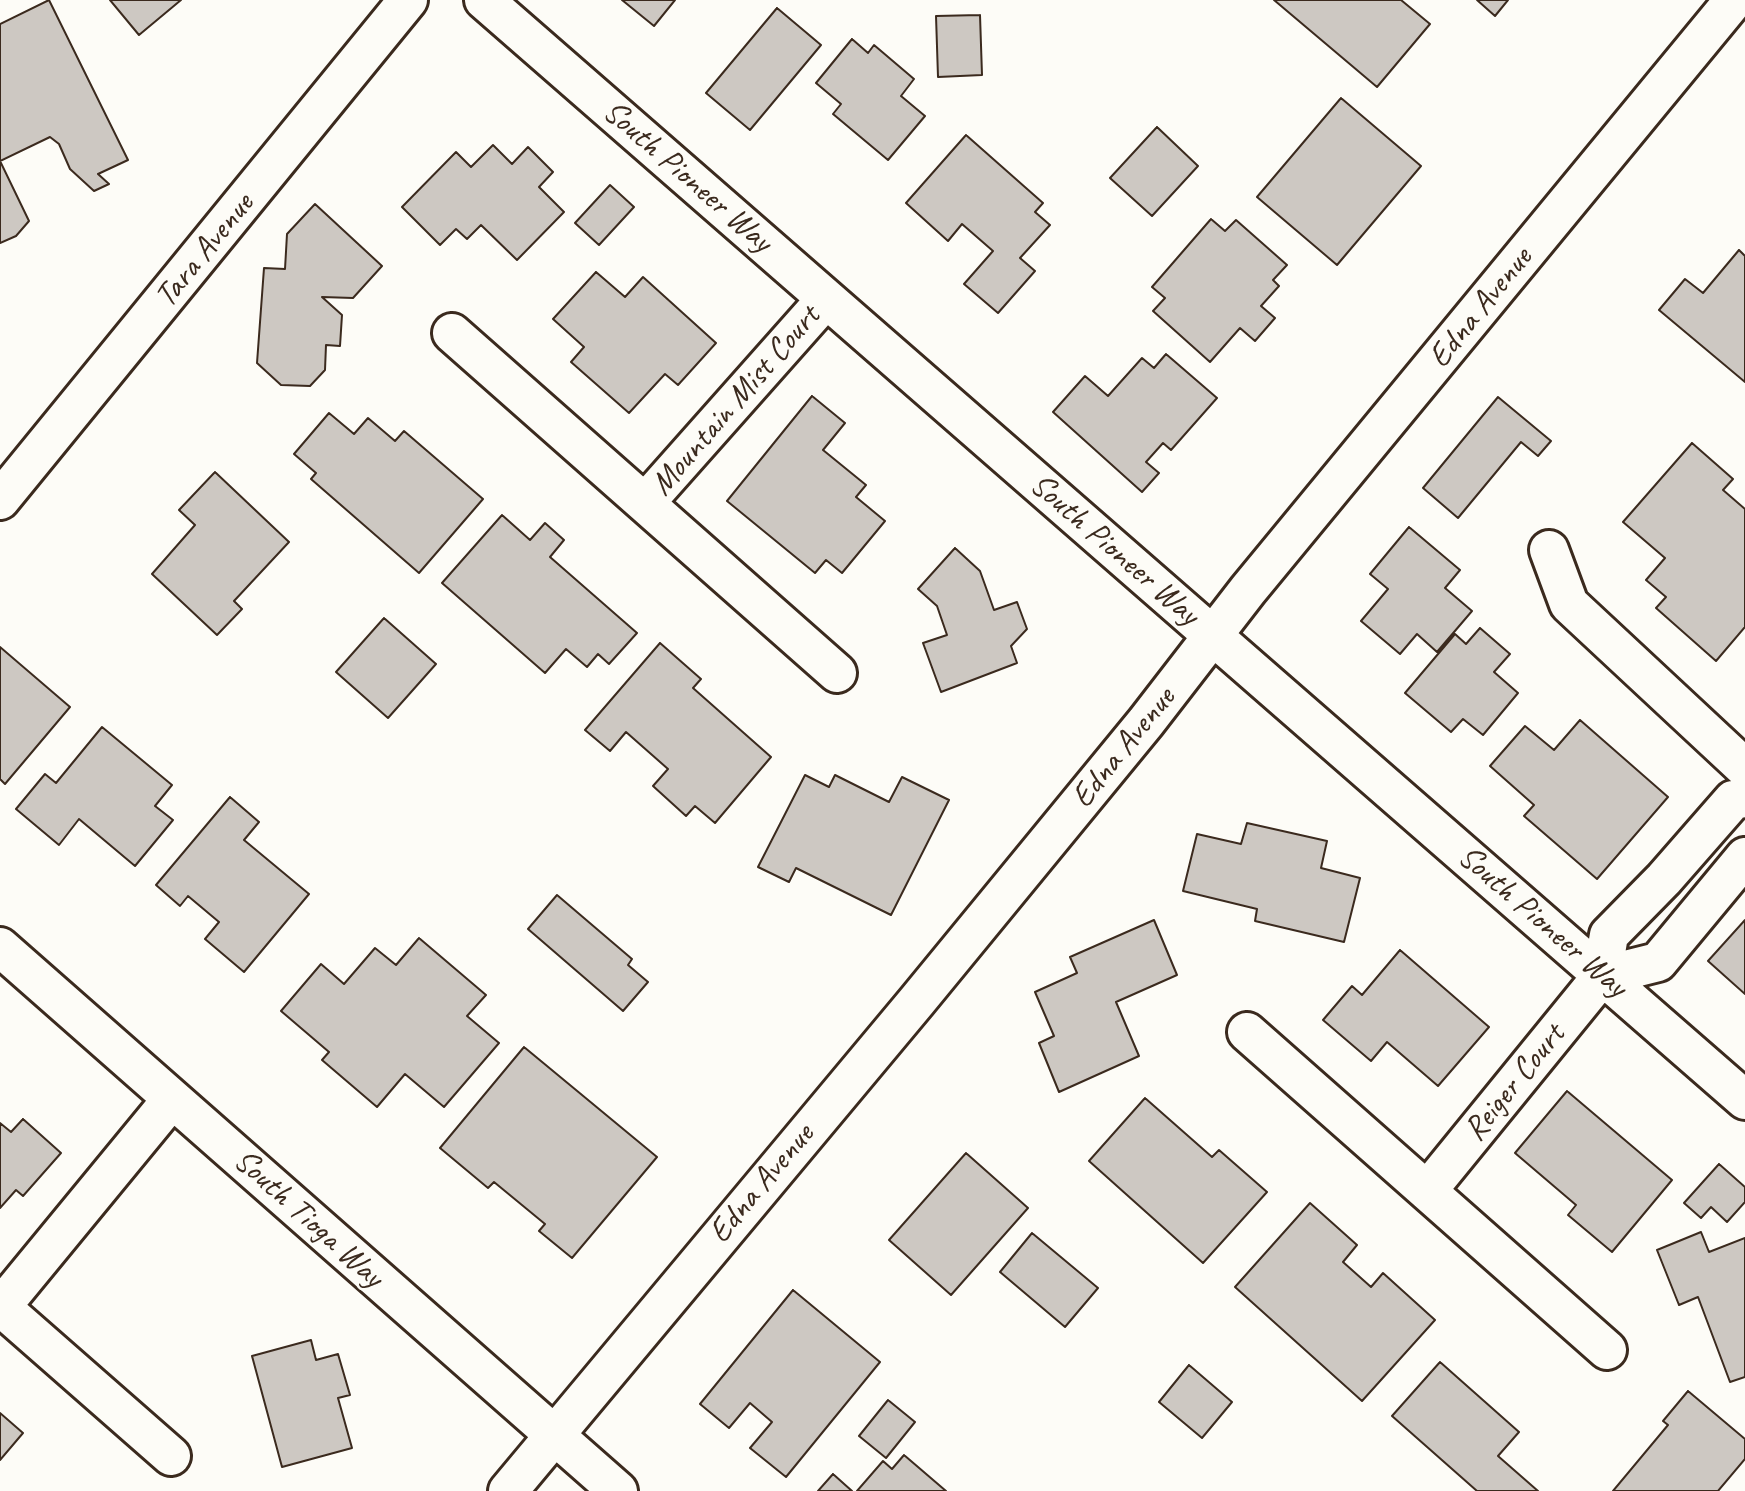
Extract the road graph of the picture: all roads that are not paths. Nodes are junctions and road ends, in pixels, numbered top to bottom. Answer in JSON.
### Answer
{"nodes":[{"id":1,"x":408,"y":0,"type":"edge"},
{"id":2,"x":484,"y":0,"type":"edge"},
{"id":3,"x":1734,"y":0,"type":"edge"},
{"id":4,"x":826,"y":299,"type":"junction"},
{"id":5,"x":452,"y":333,"type":"dead end"},
{"id":6,"x":0,"y":500,"type":"edge"},
{"id":7,"x":645,"y":503,"type":"junction"},
{"id":8,"x":1549,"y":550,"type":"dead end"},
{"id":9,"x":1213,"y":636,"type":"junction"},
{"id":10,"x":837,"y":673,"type":"dead end"},
{"id":11,"x":1745,"y":768,"type":"edge"},
{"id":12,"x":1745,"y":798,"type":"edge"},
{"id":13,"x":1745,"y":857,"type":"edge"},
{"id":14,"x":1664,"y":879,"type":"junction"},
{"id":15,"x":1703,"y":909,"type":"junction"},
{"id":16,"x":0,"y":947,"type":"edge"},
{"id":17,"x":1602,"y":976,"type":"junction"},
{"id":18,"x":1247,"y":1032,"type":"dead end"},
{"id":19,"x":172,"y":1099,"type":"junction"},
{"id":20,"x":1745,"y":1100,"type":"edge"},
{"id":21,"x":1427,"y":1191,"type":"junction"},
{"id":22,"x":0,"y":1306,"type":"edge"},
{"id":23,"x":1607,"y":1350,"type":"dead end"},
{"id":24,"x":553,"y":1436,"type":"junction"},
{"id":25,"x":171,"y":1457,"type":"dead end"},
{"id":26,"x":508,"y":1491,"type":"edge"},
{"id":27,"x":618,"y":1491,"type":"edge"}],
"edges":[{"from":1,"to":6,"type":"street","name":"Tara Avenue"},
{"from":2,"to":4,"type":"street","name":"South Pioneer Way"},
{"from":3,"to":9,"type":"street","name":"Edna Avenue"},
{"from":4,"to":7,"type":"street","name":"Mountain Mist Court"},
{"from":4,"to":9,"type":"street","name":"South Pioneer Way"},
{"from":5,"to":7,"type":"street","name":"Mountain Mist Court"},
{"from":7,"to":10,"type":"street","name":"Mountain Mist Court"},
{"from":8,"to":11,"type":"street"},
{"from":9,"to":17,"type":"street","name":"South Pioneer Way"},
{"from":9,"to":24,"type":"street","name":"Edna Avenue"},
{"from":12,"to":14,"type":"street"},
{"from":13,"to":15,"type":"street"},
{"from":14,"to":15,"type":"street"},
{"from":14,"to":17,"type":"street"},
{"from":15,"to":17,"type":"street"},
{"from":16,"to":19,"type":"street","name":"South Tioga Way"},
{"from":17,"to":20,"type":"street","name":"South Pioneer Way"},
{"from":17,"to":21,"type":"street","name":"Reiger Court"},
{"from":18,"to":21,"type":"street"},
{"from":19,"to":22,"type":"street"},
{"from":19,"to":24,"type":"street","name":"South Tioga Way"},
{"from":21,"to":23,"type":"street"},
{"from":22,"to":25,"type":"street"},
{"from":24,"to":26,"type":"street","name":"Edna Avenue"},
{"from":24,"to":27,"type":"street","name":"South Tioga Way"}]}
